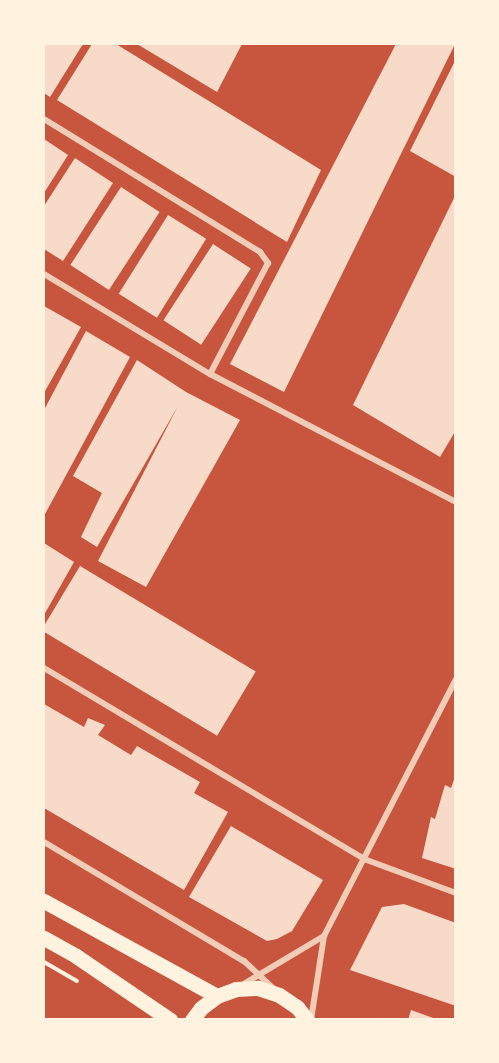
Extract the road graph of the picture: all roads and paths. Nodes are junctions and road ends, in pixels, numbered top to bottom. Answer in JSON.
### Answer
{"nodes":[{"id":1,"x":44,"y":119,"type":"edge"},
{"id":2,"x":44,"y":274,"type":"edge"},
{"id":3,"x":210,"y":374,"type":"junction"},
{"id":4,"x":456,"y":502,"type":"edge"},
{"id":5,"x":44,"y":668,"type":"edge"},
{"id":6,"x":456,"y":680,"type":"edge"},
{"id":7,"x":44,"y":842,"type":"edge"},
{"id":8,"x":364,"y":859,"type":"junction"},
{"id":9,"x":456,"y":893,"type":"edge"},
{"id":10,"x":44,"y":901,"type":"edge"},
{"id":11,"x":324,"y":936,"type":"junction"},
{"id":12,"x":44,"y":938,"type":"edge"},
{"id":13,"x":260,"y":973,"type":"junction"},
{"id":14,"x":236,"y":989,"type":"junction"},
{"id":15,"x":279,"y":994,"type":"junction"},
{"id":16,"x":217,"y":996,"type":"junction"},
{"id":17,"x":170,"y":1020,"type":"edge"},
{"id":18,"x":192,"y":1020,"type":"edge"},
{"id":19,"x":309,"y":1020,"type":"edge"}],
"edges":[{"from":1,"to":3,"type":"street"},
{"from":2,"to":3,"type":"street"},
{"from":3,"to":4,"type":"street"},
{"from":5,"to":8,"type":"street"},
{"from":6,"to":8,"type":"street"},
{"from":7,"to":13,"type":"street"},
{"from":8,"to":9,"type":"street"},
{"from":8,"to":11,"type":"street"},
{"from":10,"to":16,"type":"main road"},
{"from":11,"to":13,"type":"street"},
{"from":11,"to":19,"type":"street"},
{"from":12,"to":17,"type":"main road"},
{"from":13,"to":14,"type":"street"},
{"from":13,"to":15,"type":"street"},
{"from":14,"to":15,"type":"main road"},
{"from":14,"to":16,"type":"main road"},
{"from":15,"to":19,"type":"main road"},
{"from":16,"to":18,"type":"main road"}]}
